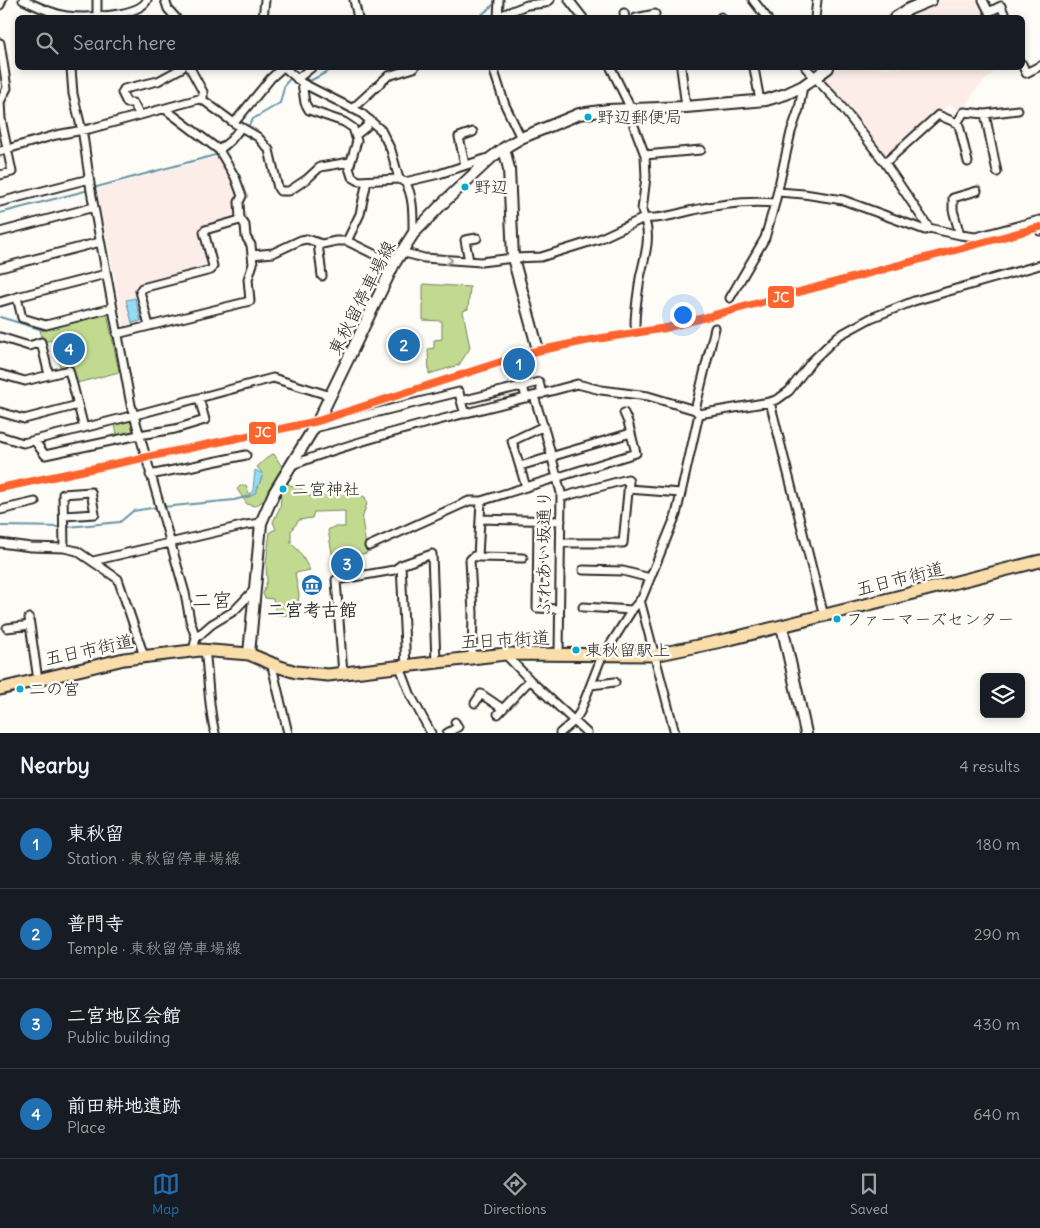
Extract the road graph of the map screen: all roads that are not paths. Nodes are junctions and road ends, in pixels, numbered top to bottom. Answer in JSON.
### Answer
{"nodes":[{"id":1,"x":2,"y":0,"type":"edge"},
{"id":2,"x":23,"y":0,"type":"edge"},
{"id":3,"x":97,"y":0,"type":"edge"},
{"id":4,"x":147,"y":0,"type":"edge"},
{"id":5,"x":165,"y":0,"type":"edge"},
{"id":6,"x":265,"y":0,"type":"edge"},
{"id":7,"x":354,"y":0,"type":"edge"},
{"id":8,"x":499,"y":0,"type":"edge"},
{"id":9,"x":550,"y":0,"type":"edge"},
{"id":10,"x":569,"y":0,"type":"edge"},
{"id":11,"x":753,"y":0,"type":"edge"},
{"id":12,"x":817,"y":0,"type":"edge"},
{"id":13,"x":931,"y":0,"type":"edge"},
{"id":14,"x":983,"y":0,"type":"edge"},
{"id":15,"x":0,"y":5,"type":"edge"},
{"id":16,"x":655,"y":14,"type":"dead end"},
{"id":17,"x":62,"y":15,"type":"edge"},
{"id":18,"x":97,"y":15,"type":"edge"},
{"id":19,"x":102,"y":15,"type":"edge"},
{"id":20,"x":173,"y":15,"type":"edge"},
{"id":21,"x":263,"y":15,"type":"edge"},
{"id":22,"x":357,"y":15,"type":"edge"},
{"id":23,"x":498,"y":15,"type":"edge"},
{"id":24,"x":503,"y":15,"type":"edge"},
{"id":25,"x":581,"y":15,"type":"edge"},
{"id":26,"x":650,"y":15,"type":"edge"},
{"id":27,"x":765,"y":15,"type":"edge"},
{"id":28,"x":814,"y":15,"type":"edge"},
{"id":29,"x":900,"y":15,"type":"edge"},
{"id":30,"x":1005,"y":15,"type":"edge"},
{"id":31,"x":0,"y":43,"type":"edge"},
{"id":32,"x":1040,"y":66,"type":"edge"},
{"id":33,"x":71,"y":70,"type":"edge"},
{"id":34,"x":178,"y":70,"type":"edge"},
{"id":35,"x":191,"y":70,"type":"edge"},
{"id":36,"x":282,"y":70,"type":"edge"},
{"id":37,"x":287,"y":70,"type":"edge"},
{"id":38,"x":309,"y":70,"type":"edge"},
{"id":39,"x":400,"y":70,"type":"edge"},
{"id":40,"x":494,"y":70,"type":"edge"},
{"id":41,"x":612,"y":70,"type":"edge"},
{"id":42,"x":681,"y":70,"type":"edge"},
{"id":43,"x":754,"y":70,"type":"edge"},
{"id":44,"x":808,"y":70,"type":"edge"},
{"id":45,"x":825,"y":70,"type":"edge"},
{"id":46,"x":1025,"y":70,"type":"edge"},
{"id":47,"x":816,"y":77,"type":"junction"},
{"id":48,"x":300,"y":78,"type":"junction"},
{"id":49,"x":803,"y":86,"type":"junction"},
{"id":50,"x":203,"y":100,"type":"junction"},
{"id":51,"x":760,"y":101,"type":"junction"},
{"id":52,"x":686,"y":107,"type":"junction"},
{"id":53,"x":164,"y":109,"type":"junction"},
{"id":54,"x":352,"y":109,"type":"junction"},
{"id":55,"x":631,"y":109,"type":"junction"},
{"id":56,"x":1018,"y":110,"type":"dead end"},
{"id":57,"x":985,"y":114,"type":"junction"},
{"id":58,"x":140,"y":115,"type":"junction"},
{"id":59,"x":370,"y":120,"type":"junction"},
{"id":60,"x":958,"y":121,"type":"junction"},
{"id":61,"x":234,"y":123,"type":"junction"},
{"id":62,"x":241,"y":127,"type":"junction"},
{"id":63,"x":82,"y":130,"type":"junction"},
{"id":64,"x":473,"y":132,"type":"dead end"},
{"id":65,"x":356,"y":136,"type":"junction"},
{"id":66,"x":521,"y":138,"type":"junction"},
{"id":67,"x":504,"y":148,"type":"junction"},
{"id":68,"x":219,"y":150,"type":"junction"},
{"id":69,"x":701,"y":150,"type":"dead end"},
{"id":70,"x":3,"y":151,"type":"edge"},
{"id":71,"x":645,"y":155,"type":"junction"},
{"id":72,"x":492,"y":157,"type":"junction"},
{"id":73,"x":350,"y":162,"type":"junction"},
{"id":74,"x":968,"y":162,"type":"dead end"},
{"id":75,"x":885,"y":163,"type":"junction"},
{"id":76,"x":464,"y":165,"type":"junction"},
{"id":77,"x":996,"y":172,"type":"dead end"},
{"id":78,"x":0,"y":175,"type":"edge"},
{"id":79,"x":402,"y":180,"type":"junction"},
{"id":80,"x":367,"y":181,"type":"junction"},
{"id":81,"x":90,"y":185,"type":"junction"},
{"id":82,"x":977,"y":191,"type":"dead end"},
{"id":83,"x":778,"y":192,"type":"junction"},
{"id":84,"x":0,"y":202,"type":"edge"},
{"id":85,"x":776,"y":203,"type":"junction"},
{"id":86,"x":94,"y":207,"type":"junction"},
{"id":87,"x":644,"y":218,"type":"junction"},
{"id":88,"x":240,"y":220,"type":"junction"},
{"id":89,"x":1037,"y":221,"type":"edge"},
{"id":90,"x":929,"y":228,"type":"junction"},
{"id":91,"x":1040,"y":231,"type":"edge"},
{"id":92,"x":0,"y":232,"type":"edge"},
{"id":93,"x":413,"y":234,"type":"junction"},
{"id":94,"x":960,"y":235,"type":"junction"},
{"id":95,"x":477,"y":238,"type":"dead end"},
{"id":96,"x":347,"y":241,"type":"junction"},
{"id":97,"x":100,"y":242,"type":"junction"},
{"id":98,"x":318,"y":243,"type":"junction"},
{"id":99,"x":401,"y":252,"type":"junction"},
{"id":100,"x":252,"y":255,"type":"junction"},
{"id":101,"x":513,"y":258,"type":"junction"},
{"id":102,"x":469,"y":262,"type":"junction"},
{"id":103,"x":394,"y":264,"type":"junction"},
{"id":104,"x":1040,"y":266,"type":"edge"},
{"id":105,"x":0,"y":268,"type":"edge"},
{"id":106,"x":106,"y":274,"type":"junction"},
{"id":107,"x":322,"y":276,"type":"dead end"},
{"id":108,"x":16,"y":297,"type":"junction"},
{"id":109,"x":730,"y":298,"type":"dead end"},
{"id":110,"x":0,"y":302,"type":"edge"},
{"id":111,"x":112,"y":308,"type":"junction"},
{"id":112,"x":635,"y":325,"type":"dead end"},
{"id":113,"x":149,"y":326,"type":"junction"},
{"id":114,"x":715,"y":328,"type":"dead end"},
{"id":115,"x":117,"y":334,"type":"junction"},
{"id":116,"x":0,"y":337,"type":"edge"},
{"id":117,"x":537,"y":346,"type":"dead end"},
{"id":118,"x":0,"y":374,"type":"edge"},
{"id":119,"x":49,"y":375,"type":"junction"},
{"id":120,"x":524,"y":388,"type":"junction"},
{"id":121,"x":542,"y":394,"type":"junction"},
{"id":122,"x":331,"y":396,"type":"junction"},
{"id":123,"x":530,"y":397,"type":"junction"},
{"id":124,"x":199,"y":398,"type":"junction"},
{"id":125,"x":461,"y":402,"type":"junction"},
{"id":126,"x":770,"y":402,"type":"junction"},
{"id":127,"x":78,"y":405,"type":"junction"},
{"id":128,"x":0,"y":412,"type":"edge"},
{"id":129,"x":697,"y":412,"type":"junction"},
{"id":130,"x":624,"y":413,"type":"dead end"},
{"id":131,"x":464,"y":414,"type":"junction"},
{"id":132,"x":133,"y":415,"type":"junction"},
{"id":133,"x":544,"y":426,"type":"junction"},
{"id":134,"x":84,"y":428,"type":"junction"},
{"id":135,"x":314,"y":428,"type":"junction"},
{"id":136,"x":631,"y":433,"type":"junction"},
{"id":137,"x":138,"y":435,"type":"junction"},
{"id":138,"x":0,"y":436,"type":"edge"},
{"id":139,"x":34,"y":440,"type":"junction"},
{"id":140,"x":246,"y":455,"type":"dead end"},
{"id":141,"x":552,"y":456,"type":"junction"},
{"id":142,"x":292,"y":465,"type":"junction"},
{"id":143,"x":520,"y":466,"type":"junction"},
{"id":144,"x":150,"y":475,"type":"junction"},
{"id":145,"x":558,"y":477,"type":"junction"},
{"id":146,"x":526,"y":487,"type":"junction"},
{"id":147,"x":628,"y":489,"type":"junction"},
{"id":148,"x":681,"y":493,"type":"junction"},
{"id":149,"x":562,"y":498,"type":"junction"},
{"id":150,"x":481,"y":501,"type":"junction"},
{"id":151,"x":34,"y":502,"type":"dead end"},
{"id":152,"x":0,"y":510,"type":"edge"},
{"id":153,"x":64,"y":516,"type":"junction"},
{"id":154,"x":480,"y":519,"type":"junction"},
{"id":155,"x":538,"y":520,"type":"junction"},
{"id":156,"x":561,"y":521,"type":"junction"},
{"id":157,"x":262,"y":524,"type":"junction"},
{"id":158,"x":0,"y":543,"type":"edge"},
{"id":159,"x":170,"y":543,"type":"junction"},
{"id":160,"x":561,"y":543,"type":"junction"},
{"id":161,"x":369,"y":546,"type":"dead end"},
{"id":162,"x":64,"y":548,"type":"junction"},
{"id":163,"x":478,"y":557,"type":"junction"},
{"id":164,"x":523,"y":558,"type":"dead end"},
{"id":165,"x":93,"y":561,"type":"junction"},
{"id":166,"x":1040,"y":561,"type":"edge"},
{"id":167,"x":401,"y":565,"type":"junction"},
{"id":168,"x":583,"y":570,"type":"dead end"},
{"id":169,"x":650,"y":578,"type":"junction"},
{"id":170,"x":256,"y":589,"type":"junction"},
{"id":171,"x":640,"y":600,"type":"junction"},
{"id":172,"x":583,"y":607,"type":"dead end"},
{"id":173,"x":559,"y":609,"type":"junction"},
{"id":174,"x":632,"y":610,"type":"junction"},
{"id":175,"x":824,"y":616,"type":"junction"},
{"id":176,"x":782,"y":626,"type":"junction"},
{"id":177,"x":7,"y":628,"type":"dead end"},
{"id":178,"x":196,"y":638,"type":"junction"},
{"id":179,"x":199,"y":650,"type":"junction"},
{"id":180,"x":249,"y":654,"type":"junction"},
{"id":181,"x":505,"y":654,"type":"junction"},
{"id":182,"x":559,"y":654,"type":"junction"},
{"id":183,"x":655,"y":655,"type":"junction"},
{"id":184,"x":144,"y":656,"type":"junction"},
{"id":185,"x":604,"y":656,"type":"junction"},
{"id":186,"x":472,"y":657,"type":"junction"},
{"id":187,"x":271,"y":662,"type":"junction"},
{"id":188,"x":436,"y":662,"type":"junction"},
{"id":189,"x":403,"y":667,"type":"junction"},
{"id":190,"x":343,"y":674,"type":"junction"},
{"id":191,"x":38,"y":680,"type":"junction"},
{"id":192,"x":530,"y":680,"type":"junction"},
{"id":193,"x":615,"y":682,"type":"dead end"},
{"id":194,"x":591,"y":685,"type":"junction"},
{"id":195,"x":0,"y":689,"type":"edge"},
{"id":196,"x":475,"y":703,"type":"dead end"},
{"id":197,"x":574,"y":721,"type":"junction"},
{"id":198,"x":455,"y":722,"type":"dead end"},
{"id":199,"x":215,"y":733,"type":"edge"},
{"id":200,"x":288,"y":733,"type":"edge"},
{"id":201,"x":431,"y":733,"type":"edge"},
{"id":202,"x":447,"y":733,"type":"edge"},
{"id":203,"x":560,"y":733,"type":"edge"},
{"id":204,"x":573,"y":733,"type":"edge"},
{"id":205,"x":587,"y":733,"type":"edge"},
{"id":206,"x":675,"y":733,"type":"edge"},
{"id":207,"x":806,"y":733,"type":"edge"}],
"edges":[{"from":1,"to":15,"type":"street"},
{"from":2,"to":17,"type":"street"},
{"from":3,"to":18,"type":"street"},
{"from":4,"to":19,"type":"street"},
{"from":5,"to":20,"type":"street"},
{"from":6,"to":21,"type":"street"},
{"from":7,"to":22,"type":"street"},
{"from":8,"to":23,"type":"street"},
{"from":9,"to":24,"type":"street"},
{"from":10,"to":25,"type":"street"},
{"from":11,"to":27,"type":"street"},
{"from":12,"to":28,"type":"street"},
{"from":13,"to":29,"type":"main road"},
{"from":14,"to":30,"type":"street"},
{"from":16,"to":26,"type":"street"},
{"from":31,"to":70,"type":"street"},
{"from":32,"to":46,"type":"street"},
{"from":33,"to":63,"type":"street"},
{"from":34,"to":58,"type":"street"},
{"from":35,"to":50,"type":"street"},
{"from":36,"to":61,"type":"street"},
{"from":37,"to":48,"type":"street"},
{"from":38,"to":48,"type":"street"},
{"from":39,"to":54,"type":"street"},
{"from":40,"to":66,"type":"street"},
{"from":41,"to":55,"type":"street"},
{"from":42,"to":52,"type":"street"},
{"from":43,"to":51,"type":"street"},
{"from":44,"to":47,"type":"street"},
{"from":45,"to":47,"type":"main road","name":"東秋留停車場線"},
{"from":47,"to":49,"type":"main road","name":"東秋留停車場線"},
{"from":47,"to":75,"type":"street"},
{"from":48,"to":54,"type":"street"},
{"from":48,"to":65,"type":"street"},
{"from":49,"to":51,"type":"main road","name":"東秋留停車場線"},
{"from":49,"to":83,"type":"street"},
{"from":50,"to":53,"type":"street"},
{"from":50,"to":61,"type":"street"},
{"from":51,"to":52,"type":"main road","name":"東秋留停車場線"},
{"from":52,"to":55,"type":"main road","name":"東秋留停車場線"},
{"from":53,"to":58,"type":"street"},
{"from":53,"to":68,"type":"street"},
{"from":54,"to":59,"type":"street"},
{"from":55,"to":66,"type":"main road","name":"東秋留停車場線"},
{"from":55,"to":71,"type":"street"},
{"from":56,"to":57,"type":"street"},
{"from":57,"to":60,"type":"street"},
{"from":57,"to":77,"type":"street"},
{"from":58,"to":63,"type":"street"},
{"from":59,"to":65,"type":"street"},
{"from":59,"to":79,"type":"street"},
{"from":60,"to":74,"type":"street"},
{"from":60,"to":75,"type":"street"},
{"from":61,"to":62,"type":"street"},
{"from":62,"to":68,"type":"street"},
{"from":62,"to":73,"type":"street"},
{"from":63,"to":70,"type":"street"},
{"from":63,"to":81,"type":"street"},
{"from":64,"to":76,"type":"street"},
{"from":65,"to":73,"type":"street"},
{"from":66,"to":67,"type":"main road","name":"東秋留停車場線"},
{"from":67,"to":72,"type":"main road","name":"東秋留停車場線"},
{"from":67,"to":101,"type":"main road"},
{"from":68,"to":88,"type":"street"},
{"from":69,"to":71,"type":"street"},
{"from":70,"to":78,"type":"street"},
{"from":71,"to":87,"type":"street"},
{"from":72,"to":76,"type":"street"},
{"from":72,"to":93,"type":"main road","name":"東秋留停車場線"},
{"from":73,"to":80,"type":"street"},
{"from":75,"to":90,"type":"street"},
{"from":76,"to":79,"type":"street"},
{"from":79,"to":80,"type":"street"},
{"from":79,"to":93,"type":"street"},
{"from":80,"to":96,"type":"street"},
{"from":81,"to":84,"type":"street"},
{"from":81,"to":86,"type":"street"},
{"from":82,"to":94,"type":"street"},
{"from":83,"to":85,"type":"street"},
{"from":83,"to":90,"type":"street"},
{"from":85,"to":87,"type":"street"},
{"from":85,"to":109,"type":"street"},
{"from":86,"to":92,"type":"street"},
{"from":86,"to":97,"type":"street"},
{"from":87,"to":101,"type":"street"},
{"from":87,"to":112,"type":"street"},
{"from":88,"to":100,"type":"street"},
{"from":88,"to":113,"type":"street"},
{"from":89,"to":91,"type":"street"},
{"from":89,"to":94,"type":"street"},
{"from":90,"to":94,"type":"street"},
{"from":93,"to":99,"type":"main road","name":"東秋留停車場線"},
{"from":95,"to":102,"type":"street"},
{"from":96,"to":98,"type":"street"},
{"from":96,"to":103,"type":"street"},
{"from":97,"to":105,"type":"street"},
{"from":97,"to":106,"type":"street"},
{"from":98,"to":100,"type":"street"},
{"from":98,"to":107,"type":"street"},
{"from":99,"to":102,"type":"street","one_way":true},
{"from":99,"to":103,"type":"main road","name":"東秋留停車場線"},
{"from":100,"to":113,"type":"street"},
{"from":101,"to":102,"type":"street"},
{"from":101,"to":117,"type":"main road"},
{"from":103,"to":122,"type":"main road","name":"東秋留停車場線"},
{"from":104,"to":126,"type":"street"},
{"from":106,"to":108,"type":"street"},
{"from":106,"to":111,"type":"street"},
{"from":108,"to":110,"type":"street"},
{"from":108,"to":111,"type":"street"},
{"from":111,"to":115,"type":"street"},
{"from":113,"to":115,"type":"street"},
{"from":114,"to":129,"type":"street"},
{"from":115,"to":132,"type":"street"},
{"from":116,"to":119,"type":"street"},
{"from":118,"to":119,"type":"street"},
{"from":119,"to":127,"type":"street"},
{"from":120,"to":121,"type":"street"},
{"from":120,"to":123,"type":"street","name":"ふれあい坂通り"},
{"from":120,"to":125,"type":"street"},
{"from":121,"to":123,"type":"street"},
{"from":121,"to":129,"type":"street"},
{"from":122,"to":124,"type":"street"},
{"from":122,"to":135,"type":"main road","name":"東秋留停車場線"},
{"from":123,"to":131,"type":"street"},
{"from":123,"to":133,"type":"street","name":"ふれあい坂通り"},
{"from":124,"to":132,"type":"street"},
{"from":124,"to":137,"type":"street"},
{"from":125,"to":131,"type":"street"},
{"from":125,"to":135,"type":"street"},
{"from":126,"to":129,"type":"street"},
{"from":126,"to":175,"type":"street"},
{"from":127,"to":128,"type":"street"},
{"from":127,"to":134,"type":"street"},
{"from":129,"to":148,"type":"street"},
{"from":130,"to":136,"type":"street"},
{"from":131,"to":142,"type":"street"},
{"from":132,"to":134,"type":"street"},
{"from":132,"to":137,"type":"street"},
{"from":133,"to":141,"type":"street","name":"ふれあい坂通り"},
{"from":133,"to":143,"type":"street"},
{"from":134,"to":139,"type":"street"},
{"from":135,"to":142,"type":"main road","name":"東秋留停車場線"},
{"from":136,"to":141,"type":"street"},
{"from":136,"to":145,"type":"street"},
{"from":137,"to":139,"type":"street"},
{"from":137,"to":144,"type":"street"},
{"from":138,"to":139,"type":"street"},
{"from":140,"to":144,"type":"street"},
{"from":141,"to":143,"type":"street"},
{"from":141,"to":145,"type":"street","name":"ふれあい坂通り"},
{"from":142,"to":157,"type":"main road","name":"東秋留停車場線"},
{"from":143,"to":146,"type":"street"},
{"from":144,"to":159,"type":"street"},
{"from":145,"to":146,"type":"street"},
{"from":145,"to":149,"type":"street","name":"ふれあい坂通り"},
{"from":146,"to":150,"type":"street"},
{"from":147,"to":148,"type":"street"},
{"from":147,"to":149,"type":"street"},
{"from":147,"to":160,"type":"street"},
{"from":148,"to":169,"type":"street"},
{"from":149,"to":156,"type":"street","name":"ふれあい坂通り"},
{"from":150,"to":154,"type":"street"},
{"from":150,"to":161,"type":"street"},
{"from":151,"to":152,"type":"street"},
{"from":153,"to":153,"type":"street"},
{"from":153,"to":162,"type":"street"},
{"from":154,"to":155,"type":"street"},
{"from":154,"to":163,"type":"street"},
{"from":155,"to":156,"type":"street"},
{"from":155,"to":173,"type":"street"},
{"from":156,"to":160,"type":"street","name":"ふれあい坂通り"},
{"from":157,"to":159,"type":"street"},
{"from":157,"to":170,"type":"main road","name":"東秋留停車場線"},
{"from":158,"to":162,"type":"street"},
{"from":159,"to":165,"type":"street"},
{"from":159,"to":178,"type":"street"},
{"from":160,"to":173,"type":"street","name":"ふれあい坂通り"},
{"from":162,"to":165,"type":"street"},
{"from":163,"to":164,"type":"street"},
{"from":163,"to":186,"type":"street"},
{"from":165,"to":184,"type":"street"},
{"from":166,"to":175,"type":"main road","name":"五日市街道"},
{"from":167,"to":188,"type":"street"},
{"from":167,"to":189,"type":"street"},
{"from":167,"to":190,"type":"street"},
{"from":168,"to":169,"type":"street"},
{"from":169,"to":171,"type":"street"},
{"from":170,"to":178,"type":"street"},
{"from":170,"to":180,"type":"main road","name":"東秋留停車場線"},
{"from":171,"to":174,"type":"street"},
{"from":171,"to":183,"type":"street"},
{"from":172,"to":174,"type":"street"},
{"from":173,"to":182,"type":"street","name":"ふれあい坂通り"},
{"from":174,"to":185,"type":"street"},
{"from":175,"to":176,"type":"main road","name":"五日市街道"},
{"from":176,"to":183,"type":"main road","name":"五日市街道"},
{"from":176,"to":207,"type":"main road"},
{"from":177,"to":191,"type":"street"},
{"from":178,"to":179,"type":"street"},
{"from":179,"to":180,"type":"main road","name":"五日市街道"},
{"from":179,"to":184,"type":"main road","name":"五日市街道"},
{"from":179,"to":199,"type":"street"},
{"from":180,"to":187,"type":"main road","name":"五日市街道"},
{"from":181,"to":182,"type":"main road","name":"五日市街道"},
{"from":181,"to":186,"type":"main road","name":"五日市街道"},
{"from":181,"to":192,"type":"street"},
{"from":182,"to":185,"type":"main road","name":"五日市街道"},
{"from":183,"to":185,"type":"main road","name":"五日市街道"},
{"from":183,"to":206,"type":"street"},
{"from":184,"to":191,"type":"main road","name":"五日市街道"},
{"from":185,"to":194,"type":"street"},
{"from":186,"to":188,"type":"main road","name":"五日市街道"},
{"from":187,"to":190,"type":"main road","name":"五日市街道"},
{"from":187,"to":200,"type":"street"},
{"from":188,"to":189,"type":"main road","name":"五日市街道"},
{"from":189,"to":190,"type":"main road","name":"五日市街道"},
{"from":189,"to":201,"type":"street"},
{"from":191,"to":195,"type":"main road","name":"五日市街道"},
{"from":192,"to":196,"type":"street"},
{"from":192,"to":197,"type":"street"},
{"from":193,"to":194,"type":"street"},
{"from":194,"to":197,"type":"street"},
{"from":197,"to":203,"type":"street"},
{"from":197,"to":204,"type":"street"},
{"from":197,"to":205,"type":"street"},
{"from":198,"to":202,"type":"street"}]}
